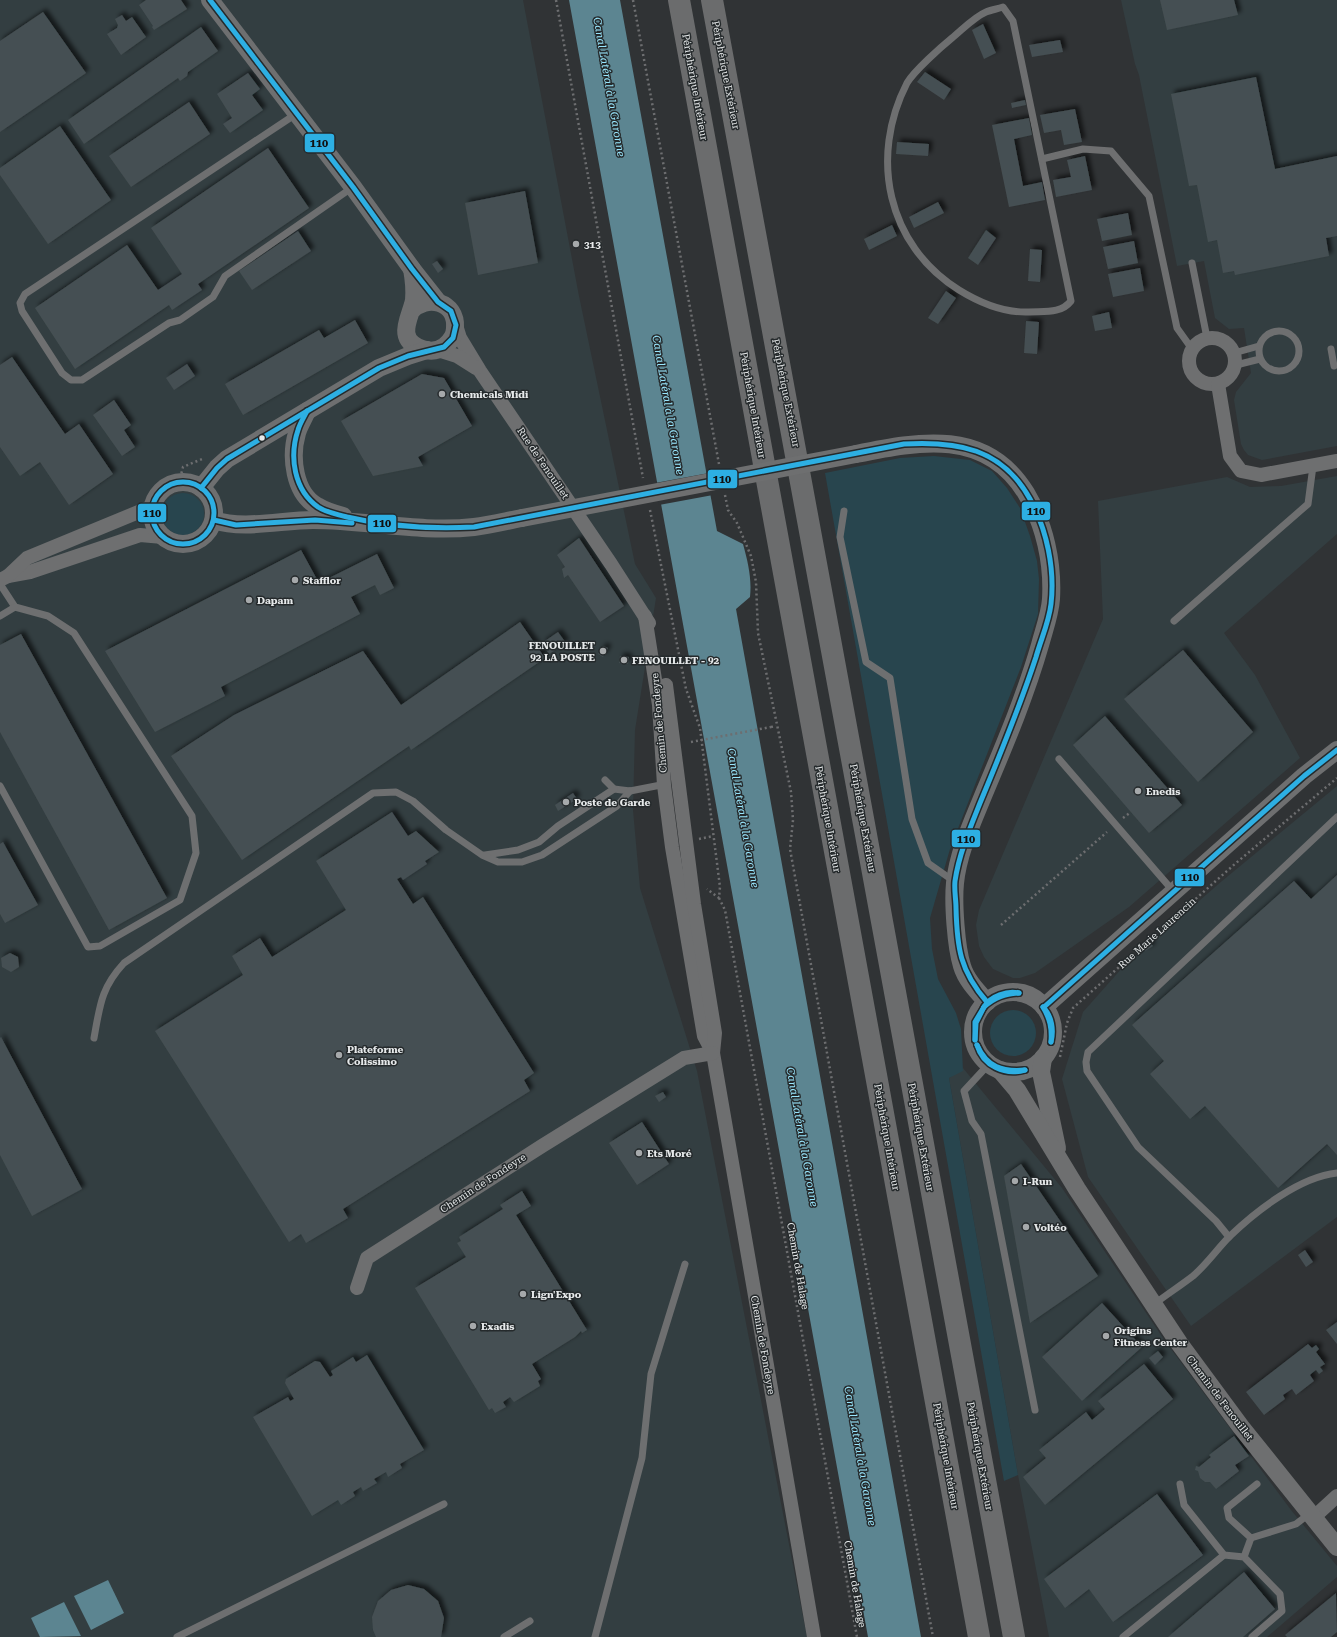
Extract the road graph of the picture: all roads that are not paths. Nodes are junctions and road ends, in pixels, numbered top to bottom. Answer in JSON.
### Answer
{"nodes":[{"id":1,"x":210,"y":0,"type":"edge"},
{"id":2,"x":679,"y":0,"type":"edge"},
{"id":3,"x":712,"y":0,"type":"edge"},
{"id":4,"x":296,"y":114,"type":"junction"},
{"id":5,"x":1042,"y":159,"type":"junction"},
{"id":6,"x":353,"y":187,"type":"junction"},
{"id":7,"x":1192,"y":263,"type":"dead end"},
{"id":8,"x":412,"y":270,"type":"junction"},
{"id":9,"x":438,"y":302,"type":"junction"},
{"id":10,"x":410,"y":311,"type":"junction"},
{"id":11,"x":456,"y":325,"type":"junction"},
{"id":12,"x":406,"y":332,"type":"junction"},
{"id":13,"x":1207,"y":338,"type":"junction"},
{"id":14,"x":1259,"y":346,"type":"junction"},
{"id":15,"x":1192,"y":349,"type":"junction"},
{"id":16,"x":1331,"y":349,"type":"dead end"},
{"id":17,"x":432,"y":350,"type":"junction"},
{"id":18,"x":1235,"y":359,"type":"junction"},
{"id":19,"x":1260,"y":360,"type":"junction"},
{"id":20,"x":1334,"y":366,"type":"dead end"},
{"id":21,"x":379,"y":368,"type":"junction"},
{"id":22,"x":480,"y":371,"type":"junction"},
{"id":23,"x":1218,"y":384,"type":"junction"},
{"id":24,"x":307,"y":411,"type":"junction"},
{"id":25,"x":1337,"y":461,"type":"edge"},
{"id":26,"x":1313,"y":466,"type":"junction"},
{"id":27,"x":201,"y":488,"type":"junction"},
{"id":28,"x":153,"y":506,"type":"junction"},
{"id":29,"x":844,"y":511,"type":"dead end"},
{"id":30,"x":214,"y":520,"type":"junction"},
{"id":31,"x":371,"y":524,"type":"junction"},
{"id":32,"x":163,"y":537,"type":"junction"},
{"id":33,"x":2,"y":578,"type":"edge"},
{"id":34,"x":15,"y":607,"type":"junction"},
{"id":35,"x":0,"y":616,"type":"edge"},
{"id":36,"x":645,"y":616,"type":"joint"},
{"id":37,"x":1174,"y":621,"type":"dead end"},
{"id":38,"x":1337,"y":750,"type":"edge"},
{"id":39,"x":1059,"y":758,"type":"dead end"},
{"id":40,"x":605,"y":780,"type":"dead end"},
{"id":41,"x":671,"y":783,"type":"junction"},
{"id":42,"x":0,"y":786,"type":"edge"},
{"id":43,"x":614,"y":789,"type":"junction"},
{"id":44,"x":630,"y":791,"type":"junction"},
{"id":45,"x":1337,"y":817,"type":"edge"},
{"id":46,"x":482,"y":856,"type":"junction"},
{"id":47,"x":955,"y":882,"type":"junction"},
{"id":48,"x":1174,"y":892,"type":"junction"},
{"id":49,"x":987,"y":1002,"type":"junction"},
{"id":50,"x":1044,"y":1007,"type":"junction"},
{"id":51,"x":94,"y":1038,"type":"dead end"},
{"id":52,"x":713,"y":1053,"type":"junction"},
{"id":53,"x":1051,"y":1059,"type":"junction"},
{"id":54,"x":995,"y":1067,"type":"junction"},
{"id":55,"x":1060,"y":1160,"type":"junction"},
{"id":56,"x":1337,"y":1173,"type":"edge"},
{"id":57,"x":1229,"y":1237,"type":"junction"},
{"id":58,"x":685,"y":1264,"type":"dead end"},
{"id":59,"x":357,"y":1288,"type":"dead end"},
{"id":60,"x":1153,"y":1305,"type":"junction"},
{"id":61,"x":1035,"y":1410,"type":"dead end"},
{"id":62,"x":1180,"y":1484,"type":"dead end"},
{"id":63,"x":1257,"y":1484,"type":"dead end"},
{"id":64,"x":1337,"y":1496,"type":"edge"},
{"id":65,"x":444,"y":1504,"type":"dead end"},
{"id":66,"x":1311,"y":1516,"type":"junction"},
{"id":67,"x":1251,"y":1538,"type":"junction"},
{"id":68,"x":1337,"y":1547,"type":"edge"},
{"id":69,"x":1224,"y":1555,"type":"junction"},
{"id":70,"x":1244,"y":1557,"type":"junction"},
{"id":71,"x":530,"y":1621,"type":"dead end"},
{"id":72,"x":178,"y":1637,"type":"edge"},
{"id":73,"x":504,"y":1637,"type":"edge"},
{"id":74,"x":595,"y":1637,"type":"edge"},
{"id":75,"x":814,"y":1637,"type":"edge"},
{"id":76,"x":979,"y":1637,"type":"edge"},
{"id":77,"x":1014,"y":1637,"type":"edge"},
{"id":78,"x":1123,"y":1637,"type":"edge"},
{"id":79,"x":1252,"y":1637,"type":"edge"}],
"edges":[{"from":1,"to":4,"type":"street","name":"Rue de Fenouillet"},
{"from":2,"to":76,"type":"highway","name":"Périphérique Intérieur"},
{"from":3,"to":77,"type":"highway","name":"Périphérique Extérieur"},
{"from":4,"to":6,"type":"street","name":"Rue de Fenouillet"},
{"from":4,"to":6,"type":"lane"},
{"from":5,"to":5,"type":"lane"},
{"from":5,"to":15,"type":"lane"},
{"from":6,"to":8,"type":"street","name":"Rue de Fenouillet"},
{"from":7,"to":13,"type":"lane"},
{"from":8,"to":9,"type":"street","name":"Rue de Fenouillet"},
{"from":8,"to":10,"type":"street"},
{"from":9,"to":10,"type":"street"},
{"from":9,"to":11,"type":"street","name":"Rue de Fenouillet"},
{"from":10,"to":12,"type":"street"},
{"from":11,"to":17,"type":"street"},
{"from":11,"to":22,"type":"street","name":"Rue de Fenouillet"},
{"from":12,"to":17,"type":"street","name":"Rue de Fenouillet"},
{"from":12,"to":21,"type":"street"},
{"from":13,"to":15,"type":"street"},
{"from":13,"to":18,"type":"street"},
{"from":14,"to":18,"type":"lane"},
{"from":14,"to":19,"type":"lane"},
{"from":14,"to":19,"type":"lane"},
{"from":15,"to":23,"type":"street"},
{"from":16,"to":20,"type":"lane"},
{"from":17,"to":21,"type":"street"},
{"from":17,"to":22,"type":"street","name":"Rue de Fenouillet"},
{"from":18,"to":19,"type":"lane"},
{"from":18,"to":23,"type":"street"},
{"from":21,"to":24,"type":"street"},
{"from":22,"to":36,"type":"street","name":"Rue de Fenouillet"},
{"from":23,"to":26,"type":"street"},
{"from":24,"to":27,"type":"street"},
{"from":24,"to":31,"type":"street"},
{"from":25,"to":26,"type":"street"},
{"from":26,"to":37,"type":"lane"},
{"from":27,"to":28,"type":"street"},
{"from":27,"to":30,"type":"street"},
{"from":28,"to":32,"type":"street"},
{"from":28,"to":33,"type":"street"},
{"from":29,"to":47,"type":"lane"},
{"from":30,"to":31,"type":"street"},
{"from":30,"to":32,"type":"street"},
{"from":31,"to":47,"type":"street","bridge":true},
{"from":32,"to":33,"type":"street"},
{"from":33,"to":34,"type":"lane"},
{"from":34,"to":35,"type":"lane"},
{"from":34,"to":42,"type":"lane"},
{"from":36,"to":41,"type":"street","name":"Chemin de Fondeyre"},
{"from":38,"to":48,"type":"street","name":"Rue Marie Laurencin"},
{"from":39,"to":48,"type":"lane"},
{"from":40,"to":43,"type":"lane"},
{"from":41,"to":44,"type":"lane"},
{"from":41,"to":52,"type":"street","name":"Chemin de Fondeyre"},
{"from":43,"to":44,"type":"lane"},
{"from":43,"to":46,"type":"lane"},
{"from":44,"to":46,"type":"lane"},
{"from":45,"to":57,"type":"lane"},
{"from":46,"to":51,"type":"lane"},
{"from":47,"to":49,"type":"street"},
{"from":48,"to":50,"type":"street","name":"Rue Marie Laurencin"},
{"from":49,"to":50,"type":"street"},
{"from":49,"to":54,"type":"street"},
{"from":50,"to":53,"type":"street"},
{"from":52,"to":59,"type":"street","name":"Chemin de Fondeyre"},
{"from":52,"to":75,"type":"street","name":"Chemin de Fondeyre"},
{"from":53,"to":54,"type":"street"},
{"from":53,"to":55,"type":"street","name":"Chemin de Fenouillet"},
{"from":54,"to":55,"type":"street","name":"Chemin de Fenouillet"},
{"from":54,"to":61,"type":"lane"},
{"from":55,"to":60,"type":"street","name":"Chemin de Fenouillet"},
{"from":56,"to":57,"type":"lane"},
{"from":57,"to":60,"type":"lane"},
{"from":58,"to":74,"type":"lane"},
{"from":60,"to":66,"type":"street","name":"Chemin de Fenouillet"},
{"from":62,"to":69,"type":"lane"},
{"from":63,"to":67,"type":"lane"},
{"from":64,"to":66,"type":"street"},
{"from":65,"to":72,"type":"lane"},
{"from":66,"to":67,"type":"lane"},
{"from":66,"to":68,"type":"street","name":"Chemin de Fenouillet"},
{"from":67,"to":70,"type":"lane"},
{"from":69,"to":70,"type":"lane"},
{"from":69,"to":78,"type":"lane"},
{"from":70,"to":79,"type":"lane"},
{"from":71,"to":73,"type":"lane"}]}
